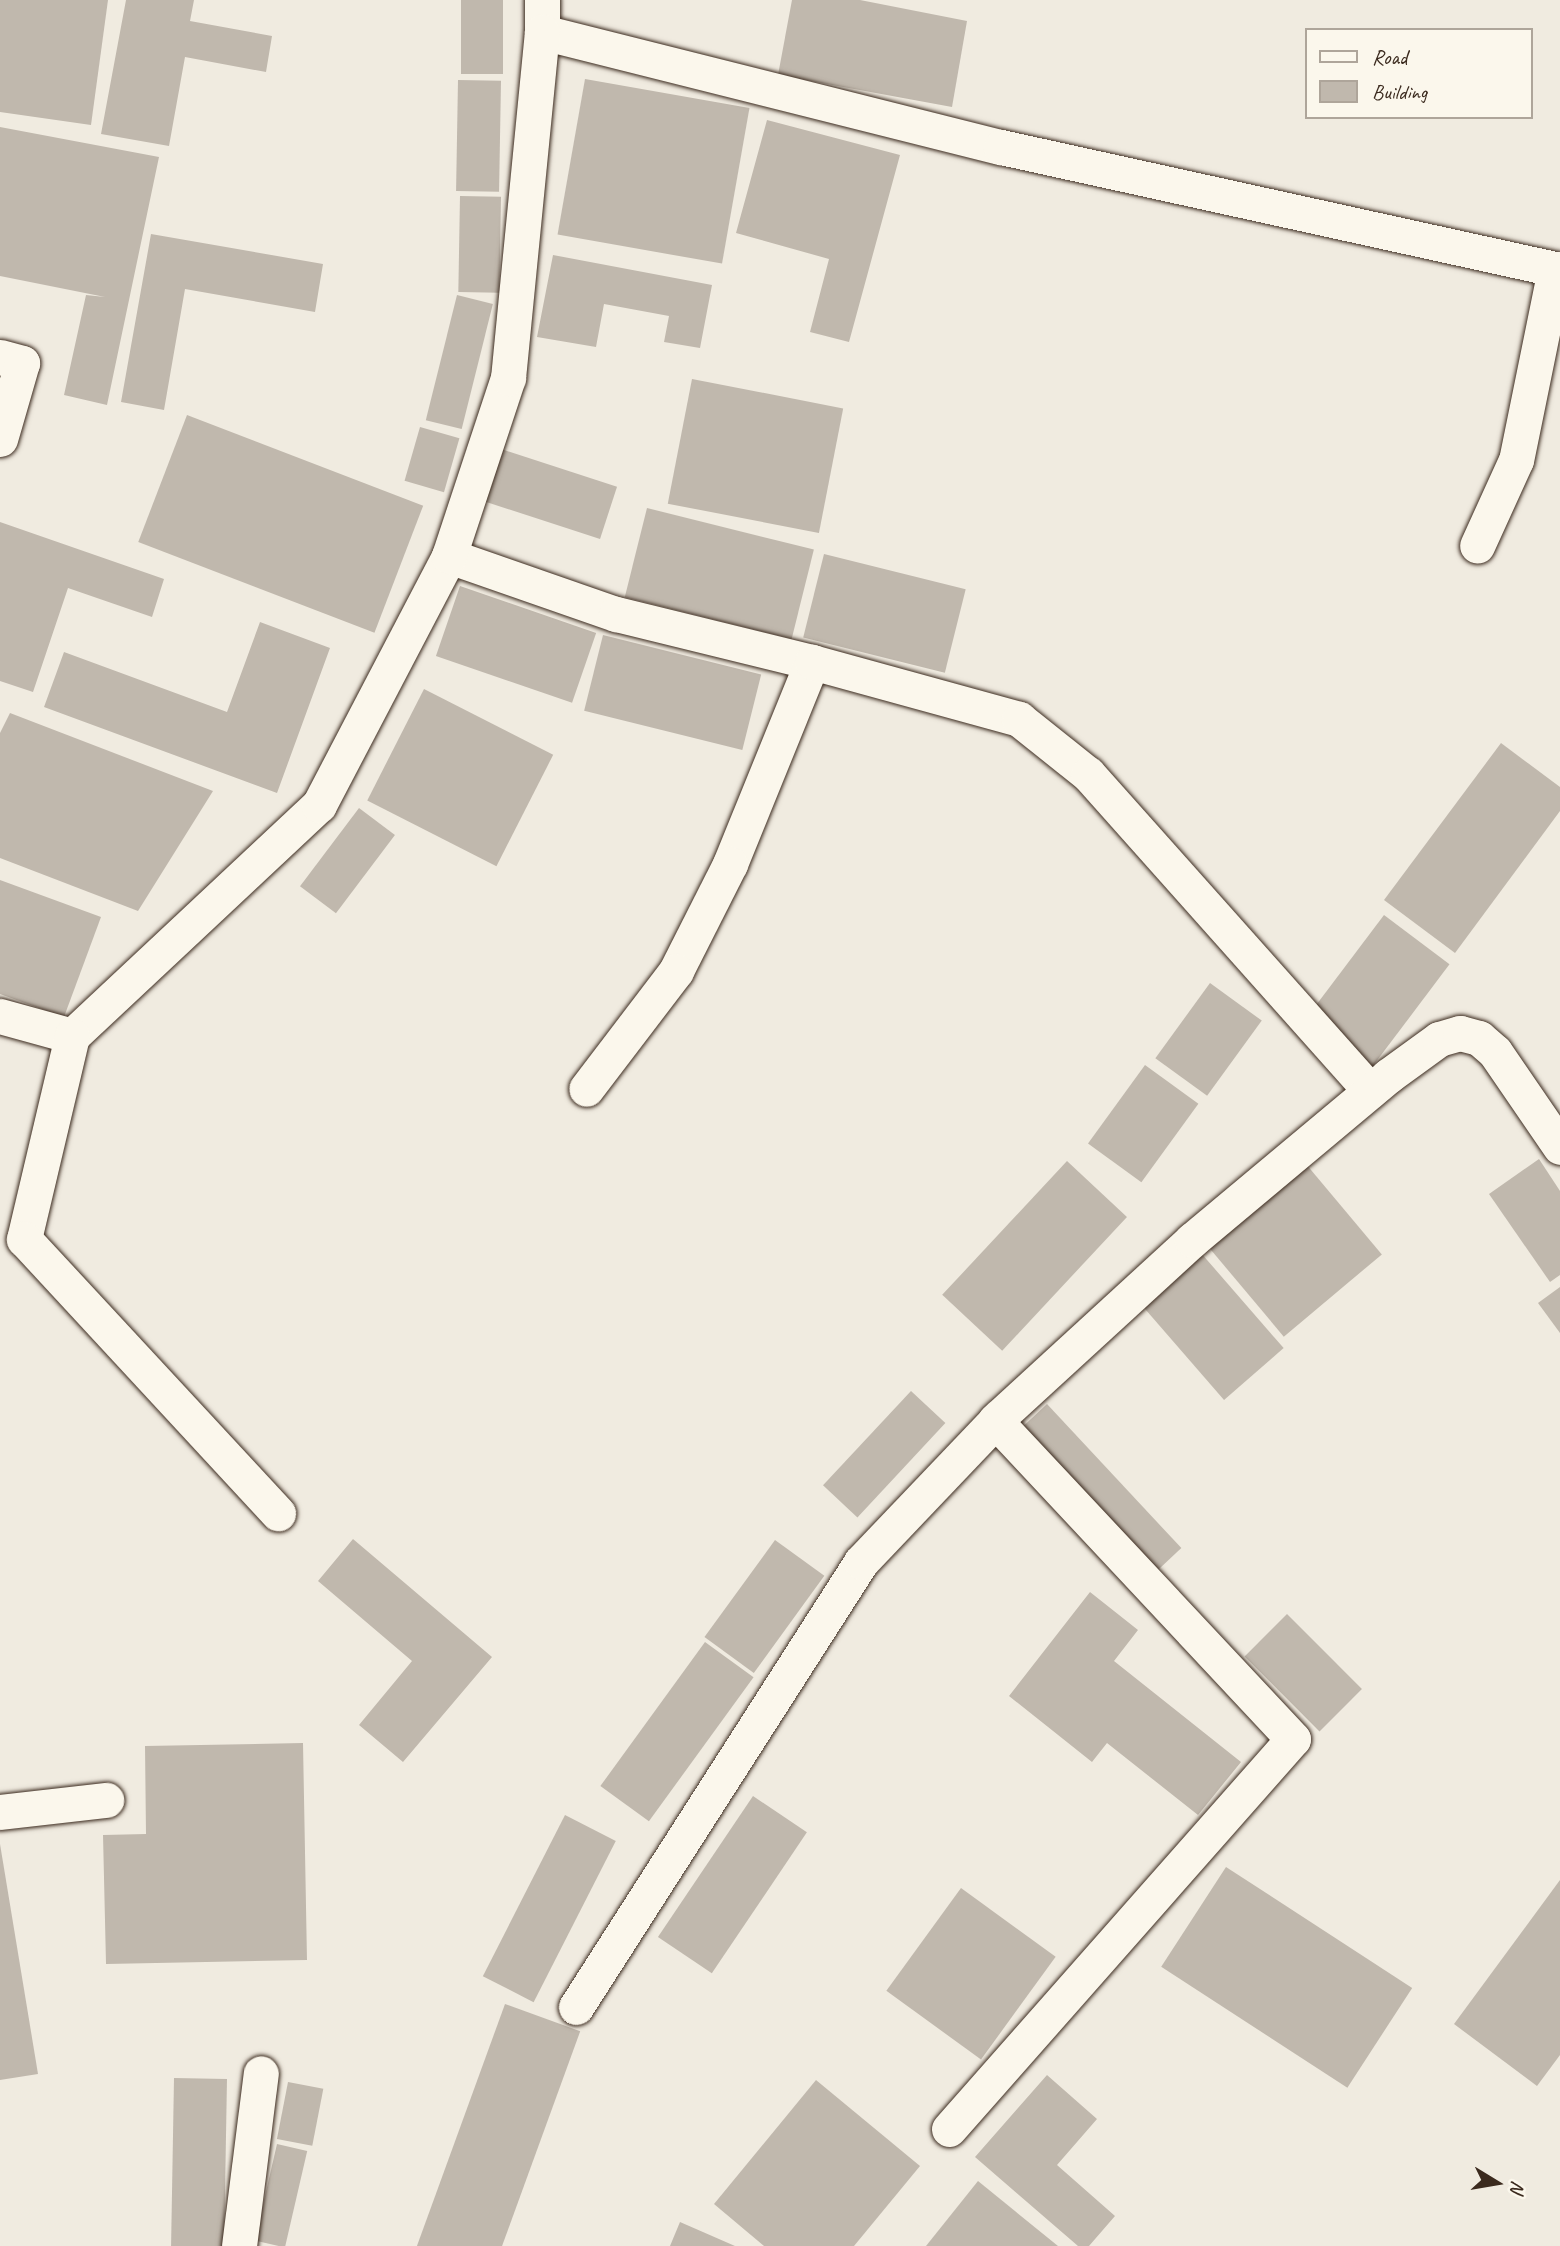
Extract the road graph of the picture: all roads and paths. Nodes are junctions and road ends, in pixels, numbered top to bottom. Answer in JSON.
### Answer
{"nodes":[{"id":1,"x":542,"y":16,"type":"edge"},
{"id":2,"x":0,"y":357,"type":"edge"},
{"id":3,"x":0,"y":439,"type":"edge"},
{"id":4,"x":1477,"y":546,"type":"dead end"},
{"id":5,"x":449,"y":556,"type":"junction"},
{"id":6,"x":812,"y":662,"type":"junction"},
{"id":7,"x":0,"y":1016,"type":"edge"},
{"id":8,"x":72,"y":1036,"type":"junction"},
{"id":9,"x":586,"y":1089,"type":"dead end"},
{"id":10,"x":1370,"y":1091,"type":"junction"},
{"id":11,"x":1560,"y":1147,"type":"edge"},
{"id":12,"x":995,"y":1421,"type":"junction"},
{"id":13,"x":278,"y":1513,"type":"dead end"},
{"id":14,"x":106,"y":1800,"type":"dead end"},
{"id":15,"x":0,"y":1812,"type":"edge"},
{"id":16,"x":576,"y":2007,"type":"dead end"},
{"id":17,"x":261,"y":2073,"type":"dead end"},
{"id":18,"x":949,"y":2129,"type":"dead end"},
{"id":19,"x":239,"y":2246,"type":"edge"}],
"edges":[{"from":1,"to":4,"type":"street"},
{"from":1,"to":5,"type":"street"},
{"from":2,"to":3,"type":"street"},
{"from":5,"to":6,"type":"street"},
{"from":5,"to":8,"type":"street"},
{"from":6,"to":9,"type":"street"},
{"from":6,"to":10,"type":"street"},
{"from":7,"to":8,"type":"street"},
{"from":8,"to":13,"type":"street"},
{"from":10,"to":11,"type":"street"},
{"from":10,"to":12,"type":"street"},
{"from":12,"to":16,"type":"street"},
{"from":12,"to":18,"type":"street"},
{"from":14,"to":15,"type":"street"},
{"from":17,"to":19,"type":"street"}]}
